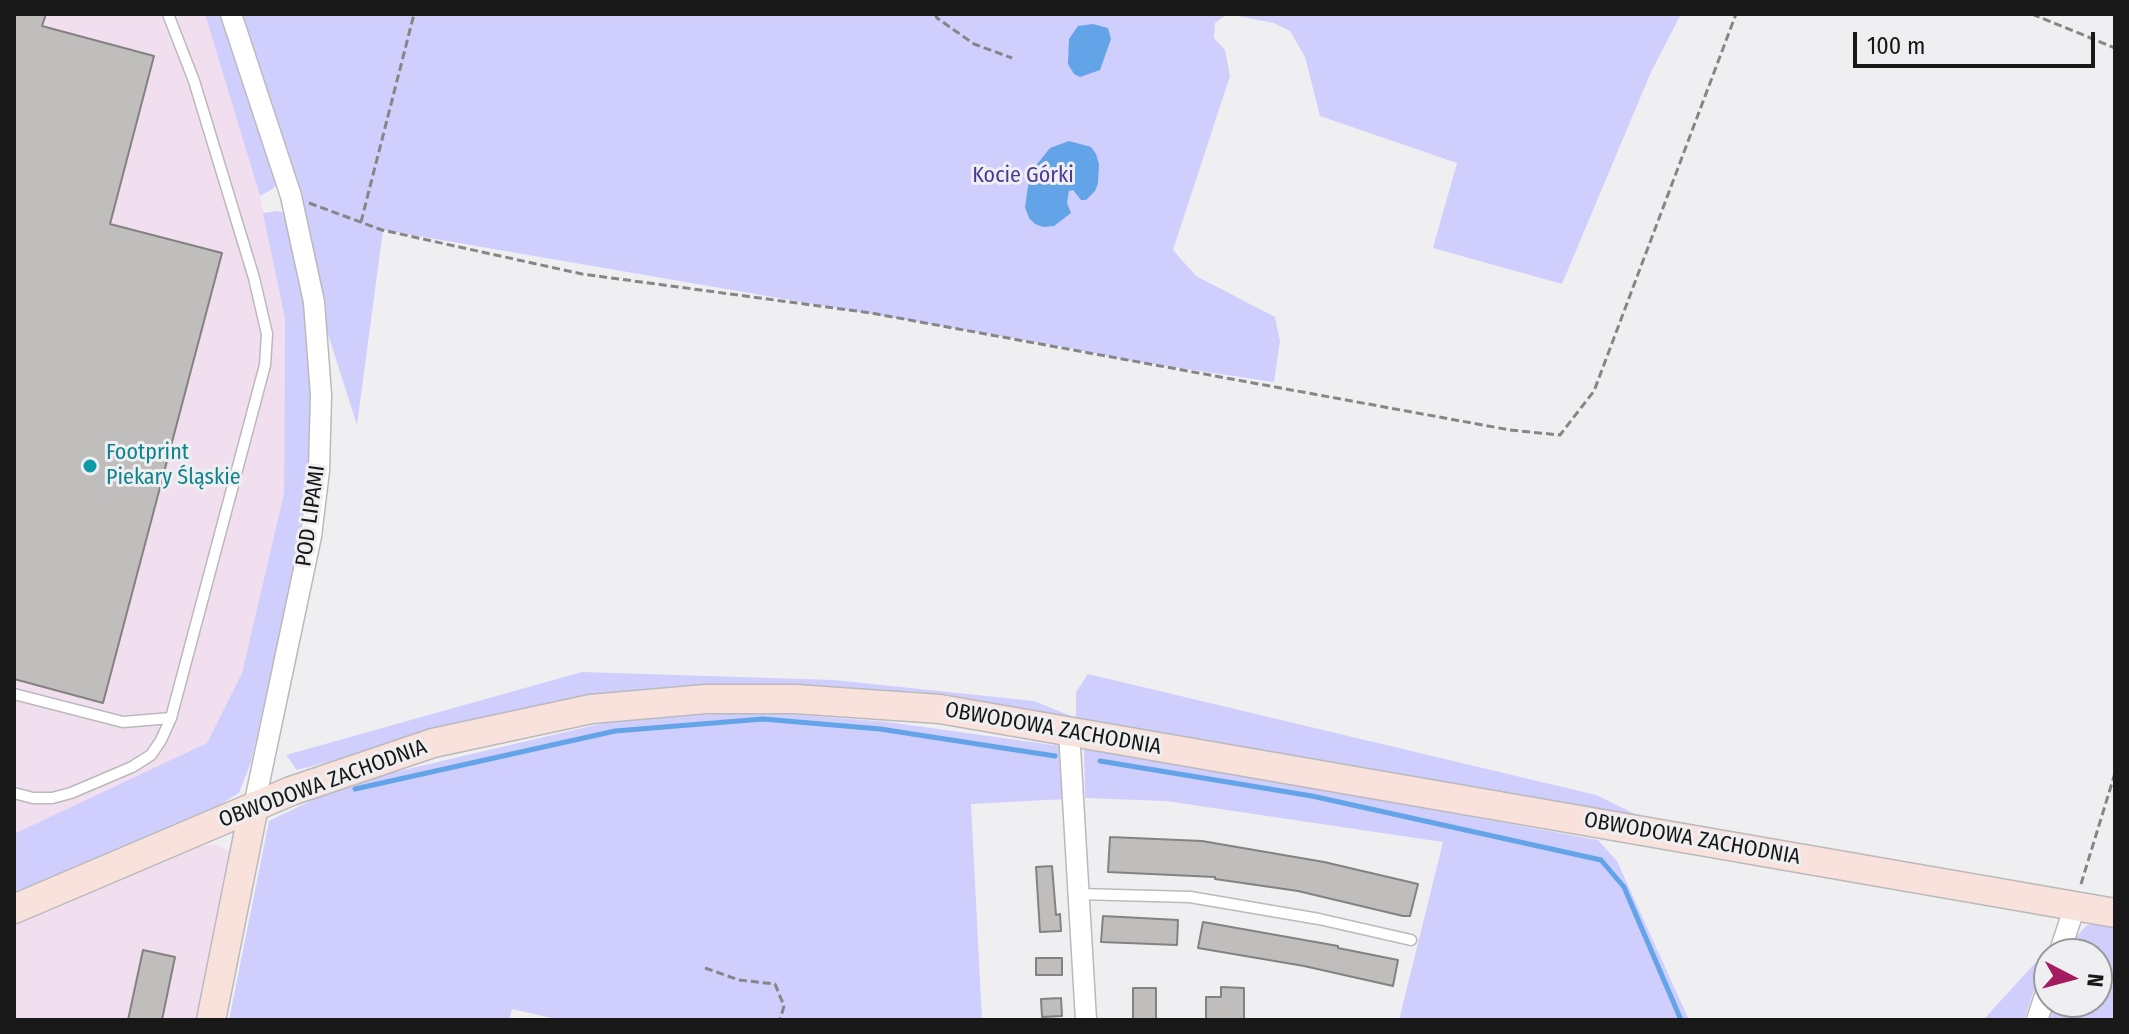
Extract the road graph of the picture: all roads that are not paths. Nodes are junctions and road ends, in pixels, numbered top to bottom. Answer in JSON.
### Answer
{"nodes":[{"id":1,"x":168,"y":14,"type":"edge"},
{"id":2,"x":231,"y":14,"type":"edge"},
{"id":3,"x":14,"y":694,"type":"edge"},
{"id":4,"x":171,"y":718,"type":"junction"},
{"id":5,"x":1069,"y":731,"type":"junction"},
{"id":6,"x":14,"y":793,"type":"edge"},
{"id":7,"x":254,"y":806,"type":"junction"},
{"id":8,"x":1079,"y":894,"type":"junction"},
{"id":9,"x":2075,"y":906,"type":"junction"},
{"id":10,"x":14,"y":909,"type":"edge"},
{"id":11,"x":2115,"y":913,"type":"edge"},
{"id":12,"x":2064,"y":938,"type":"edge"},
{"id":13,"x":1411,"y":940,"type":"dead end"},
{"id":14,"x":211,"y":1020,"type":"edge"},
{"id":15,"x":1086,"y":1020,"type":"edge"}],
"edges":[{"from":1,"to":4,"type":"lane"},
{"from":2,"to":7,"type":"street","name":"POD LIPAMI"},
{"from":3,"to":4,"type":"lane"},
{"from":4,"to":6,"type":"lane"},
{"from":5,"to":7,"type":"main road","name":"OBWODOWA ZACHODNIA"},
{"from":5,"to":8,"type":"street"},
{"from":5,"to":9,"type":"main road","name":"OBWODOWA ZACHODNIA"},
{"from":7,"to":10,"type":"main road","name":"OBWODOWA ZACHODNIA"},
{"from":7,"to":14,"type":"main road","name":"POD LIPAMI"},
{"from":8,"to":13,"type":"lane"},
{"from":8,"to":15,"type":"street"},
{"from":9,"to":11,"type":"main road","name":"OBWODOWA ZACHODNIA"},
{"from":9,"to":12,"type":"street"}]}
